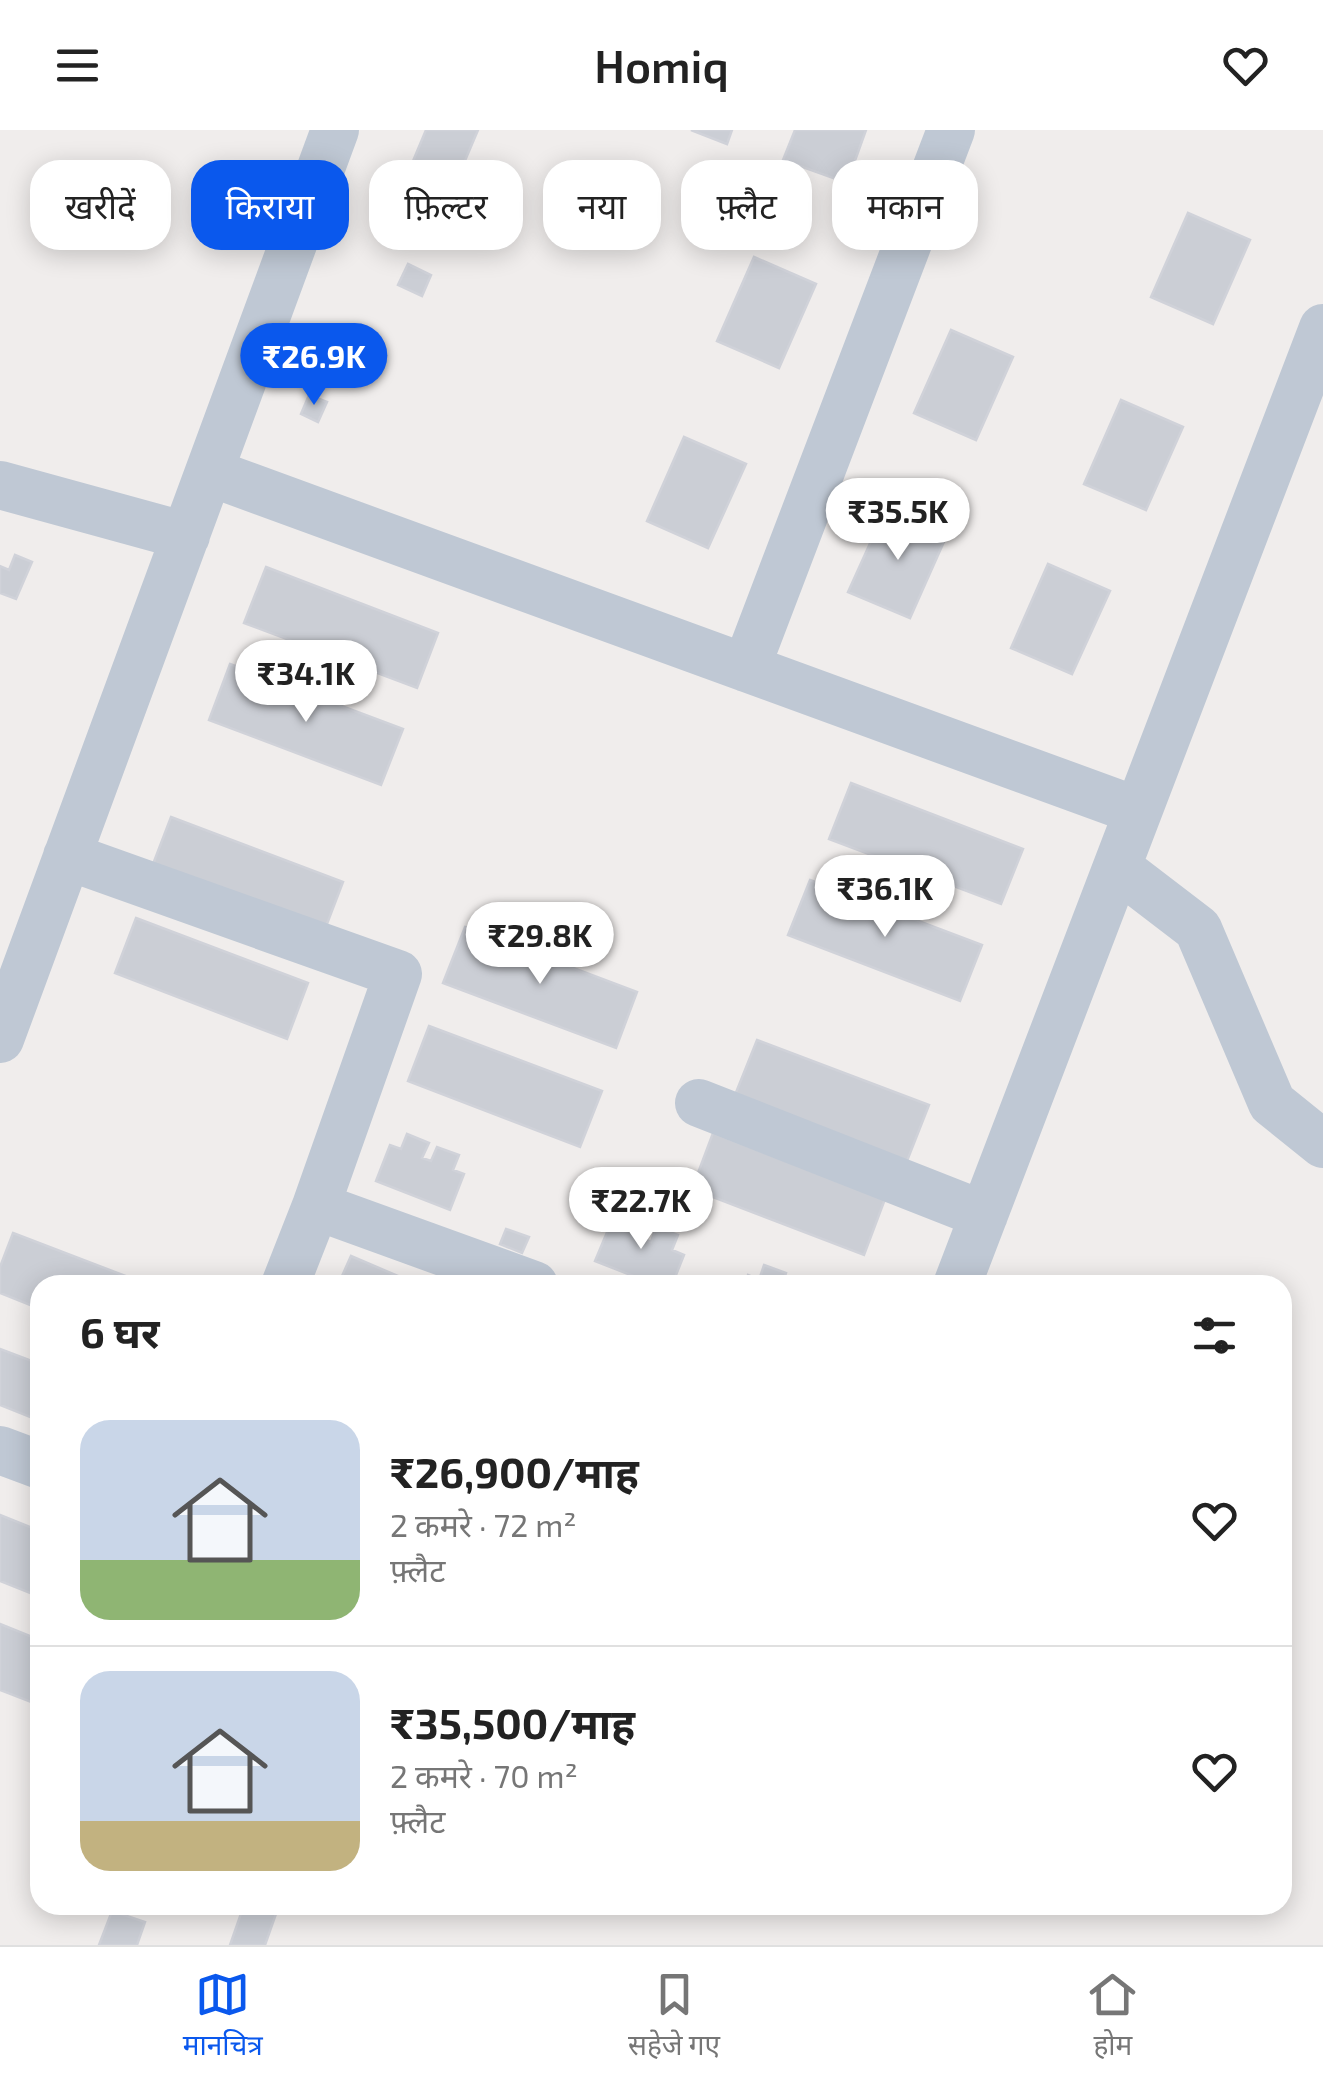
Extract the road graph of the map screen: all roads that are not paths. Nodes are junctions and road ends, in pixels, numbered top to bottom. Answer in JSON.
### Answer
{"nodes":[{"id":1,"x":336,"y":130,"type":"edge"},
{"id":2,"x":951,"y":130,"type":"edge"},
{"id":3,"x":1323,"y":328,"type":"edge"},
{"id":4,"x":209,"y":472,"type":"junction"},
{"id":5,"x":0,"y":485,"type":"edge"},
{"id":6,"x":186,"y":536,"type":"junction"},
{"id":7,"x":746,"y":668,"type":"junction"},
{"id":8,"x":1138,"y":812,"type":"junction"},
{"id":9,"x":68,"y":856,"type":"junction"},
{"id":10,"x":1117,"y":866,"type":"junction"},
{"id":11,"x":0,"y":1039,"type":"edge"},
{"id":12,"x":699,"y":1104,"type":"dead end"},
{"id":13,"x":1323,"y":1144,"type":"edge"},
{"id":14,"x":316,"y":1206,"type":"junction"},
{"id":15,"x":984,"y":1215,"type":"junction"},
{"id":16,"x":288,"y":1275,"type":"edge"},
{"id":17,"x":506,"y":1275,"type":"edge"},
{"id":18,"x":961,"y":1275,"type":"edge"},
{"id":19,"x":0,"y":1450,"type":"edge"},
{"id":20,"x":30,"y":1461,"type":"edge"}],
"edges":[{"from":1,"to":4,"type":"street"},
{"from":2,"to":7,"type":"street"},
{"from":3,"to":8,"type":"street"},
{"from":4,"to":6,"type":"street"},
{"from":4,"to":7,"type":"street"},
{"from":5,"to":6,"type":"street"},
{"from":6,"to":9,"type":"street"},
{"from":7,"to":8,"type":"street"},
{"from":8,"to":10,"type":"street"},
{"from":9,"to":11,"type":"street"},
{"from":9,"to":14,"type":"street"},
{"from":10,"to":13,"type":"street"},
{"from":10,"to":15,"type":"street"},
{"from":12,"to":15,"type":"street"},
{"from":14,"to":16,"type":"street"},
{"from":14,"to":17,"type":"street"},
{"from":15,"to":18,"type":"street"},
{"from":19,"to":20,"type":"street"}]}
